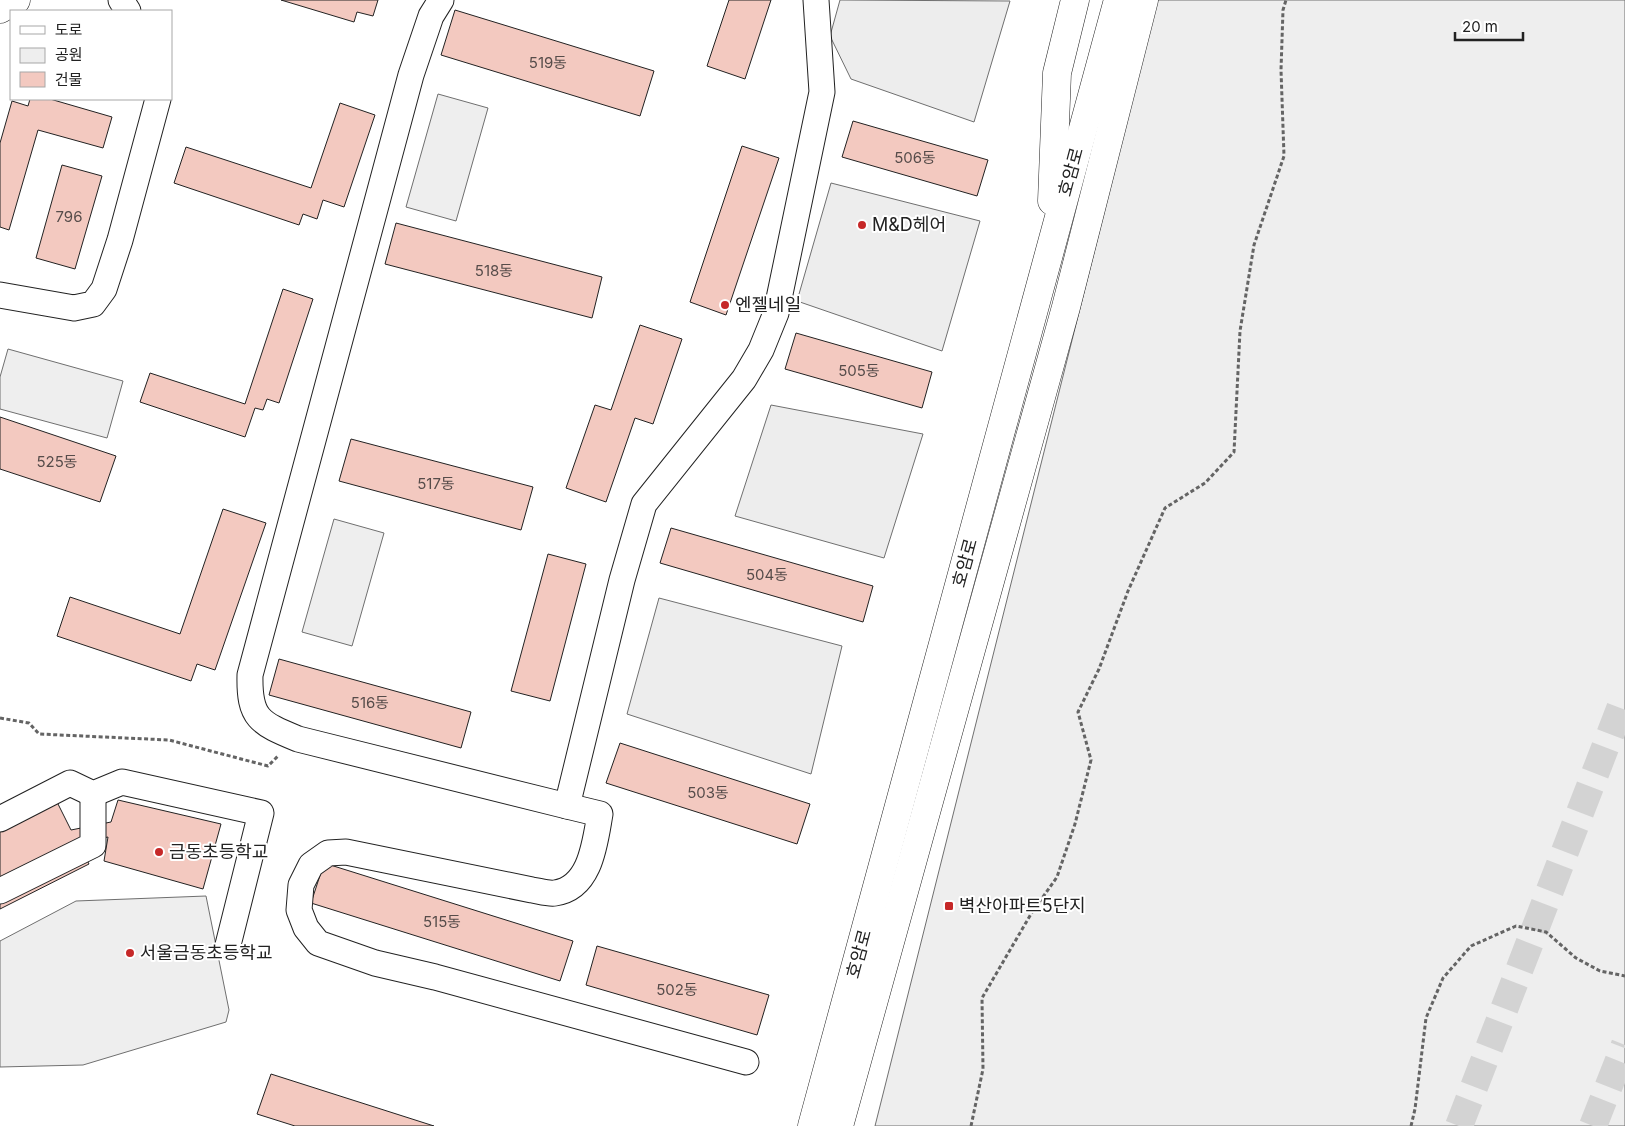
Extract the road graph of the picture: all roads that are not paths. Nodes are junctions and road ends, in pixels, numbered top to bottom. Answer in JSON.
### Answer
{"nodes":[{"id":1,"x":16,"y":0,"type":"edge"},
{"id":2,"x":441,"y":0,"type":"edge"},
{"id":3,"x":816,"y":0,"type":"edge"},
{"id":4,"x":1075,"y":0,"type":"edge"},
{"id":5,"x":1118,"y":0,"type":"edge"},
{"id":6,"x":1144,"y":0,"type":"edge"},
{"id":7,"x":0,"y":9,"type":"edge"},
{"id":8,"x":158,"y":100,"type":"edge"},
{"id":9,"x":1049,"y":253,"type":"junction"},
{"id":10,"x":0,"y":295,"type":"edge"},
{"id":11,"x":93,"y":794,"type":"junction"},
{"id":12,"x":567,"y":806,"type":"junction"},
{"id":13,"x":0,"y":819,"type":"edge"},
{"id":14,"x":0,"y":891,"type":"edge"},
{"id":15,"x":228,"y":945,"type":"dead end"},
{"id":16,"x":746,"y":1062,"type":"dead end"},
{"id":17,"x":812,"y":1126,"type":"edge"},
{"id":18,"x":839,"y":1126,"type":"edge"}],
"edges":[{"from":1,"to":7,"type":"main road"},
{"from":2,"to":12,"type":"street"},
{"from":3,"to":12,"type":"street"},
{"from":4,"to":9,"type":"main road"},
{"from":5,"to":9,"type":"main road","name":"호암로"},
{"from":6,"to":18,"type":"main road","name":"호암로"},
{"from":8,"to":10,"type":"street"},
{"from":9,"to":17,"type":"main road","name":"호암로"},
{"from":11,"to":13,"type":"street"},
{"from":11,"to":14,"type":"street"},
{"from":11,"to":15,"type":"street"},
{"from":12,"to":16,"type":"street"}]}
